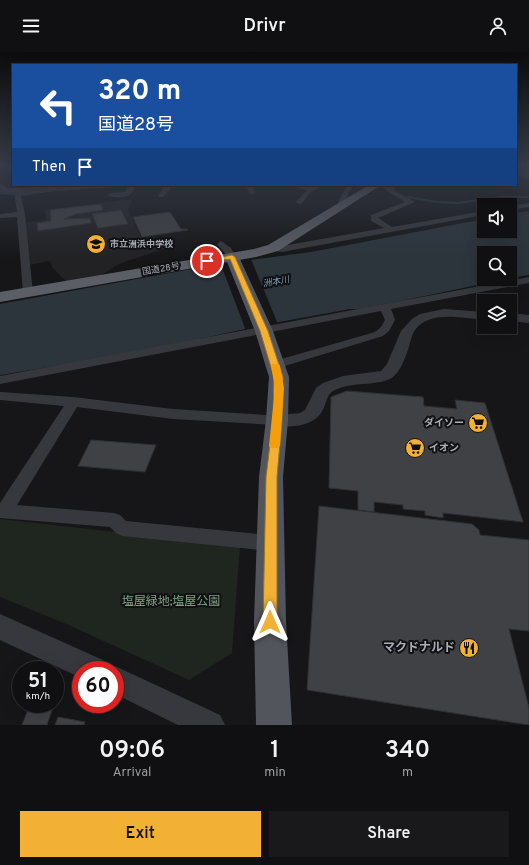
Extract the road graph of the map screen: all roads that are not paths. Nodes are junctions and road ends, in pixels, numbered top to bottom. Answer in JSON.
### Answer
{"nodes":[{"id":1,"x":18,"y":196,"type":"edge"},
{"id":2,"x":304,"y":196,"type":"edge"},
{"id":3,"x":344,"y":196,"type":"edge"},
{"id":4,"x":358,"y":196,"type":"edge"},
{"id":5,"x":401,"y":196,"type":"edge"},
{"id":6,"x":300,"y":202,"type":"dead end"},
{"id":7,"x":529,"y":205,"type":"edge"},
{"id":8,"x":517,"y":207,"type":"edge"},
{"id":9,"x":340,"y":208,"type":"junction"},
{"id":10,"x":22,"y":214,"type":"junction"},
{"id":11,"x":477,"y":214,"type":"edge"},
{"id":12,"x":0,"y":216,"type":"edge"},
{"id":13,"x":390,"y":229,"type":"junction"},
{"id":14,"x":221,"y":244,"type":"dead end"},
{"id":15,"x":273,"y":248,"type":"junction"},
{"id":16,"x":233,"y":259,"type":"junction"},
{"id":17,"x":529,"y":280,"type":"edge"},
{"id":18,"x":28,"y":293,"type":"junction"},
{"id":19,"x":0,"y":297,"type":"edge"},
{"id":20,"x":385,"y":308,"type":"junction"},
{"id":21,"x":477,"y":315,"type":"edge"},
{"id":22,"x":517,"y":318,"type":"edge"},
{"id":23,"x":529,"y":319,"type":"edge"},
{"id":24,"x":264,"y":331,"type":"junction"},
{"id":25,"x":275,"y":365,"type":"junction"},
{"id":26,"x":0,"y":380,"type":"edge"},
{"id":27,"x":0,"y":396,"type":"edge"},
{"id":28,"x":73,"y":402,"type":"junction"},
{"id":29,"x":278,"y":420,"type":"junction"},
{"id":30,"x":2,"y":511,"type":"edge"},
{"id":31,"x":270,"y":543,"type":"junction"},
{"id":32,"x":0,"y":627,"type":"edge"},
{"id":33,"x":74,"y":661,"type":"edge"},
{"id":34,"x":124,"y":684,"type":"edge"},
{"id":35,"x":210,"y":725,"type":"edge"},
{"id":36,"x":274,"y":725,"type":"edge"}],
"edges":[{"from":1,"to":10,"type":"street"},
{"from":2,"to":6,"type":"street"},
{"from":3,"to":9,"type":"street"},
{"from":4,"to":9,"type":"highway","name":"国道28号"},
{"from":5,"to":13,"type":"street"},
{"from":7,"to":8,"type":"street"},
{"from":9,"to":15,"type":"highway","name":"国道28号"},
{"from":10,"to":12,"type":"street"},
{"from":10,"to":18,"type":"street"},
{"from":11,"to":13,"type":"street"},
{"from":13,"to":15,"type":"street"},
{"from":14,"to":16,"type":"street"},
{"from":15,"to":16,"type":"highway","name":"国道28号"},
{"from":16,"to":18,"type":"highway","name":"国道28号"},
{"from":16,"to":24,"type":"main road"},
{"from":17,"to":20,"type":"street"},
{"from":18,"to":19,"type":"highway","name":"国道28号"},
{"from":20,"to":24,"type":"street"},
{"from":20,"to":25,"type":"street"},
{"from":21,"to":29,"type":"street"},
{"from":22,"to":23,"type":"street"},
{"from":24,"to":25,"type":"main road"},
{"from":24,"to":26,"type":"street"},
{"from":25,"to":29,"type":"main road"},
{"from":27,"to":28,"type":"street"},
{"from":28,"to":29,"type":"street"},
{"from":28,"to":30,"type":"street"},
{"from":29,"to":31,"type":"main road"},
{"from":30,"to":31,"type":"street"},
{"from":31,"to":36,"type":"main road"},
{"from":32,"to":33,"type":"street"},
{"from":34,"to":35,"type":"street"}]}
